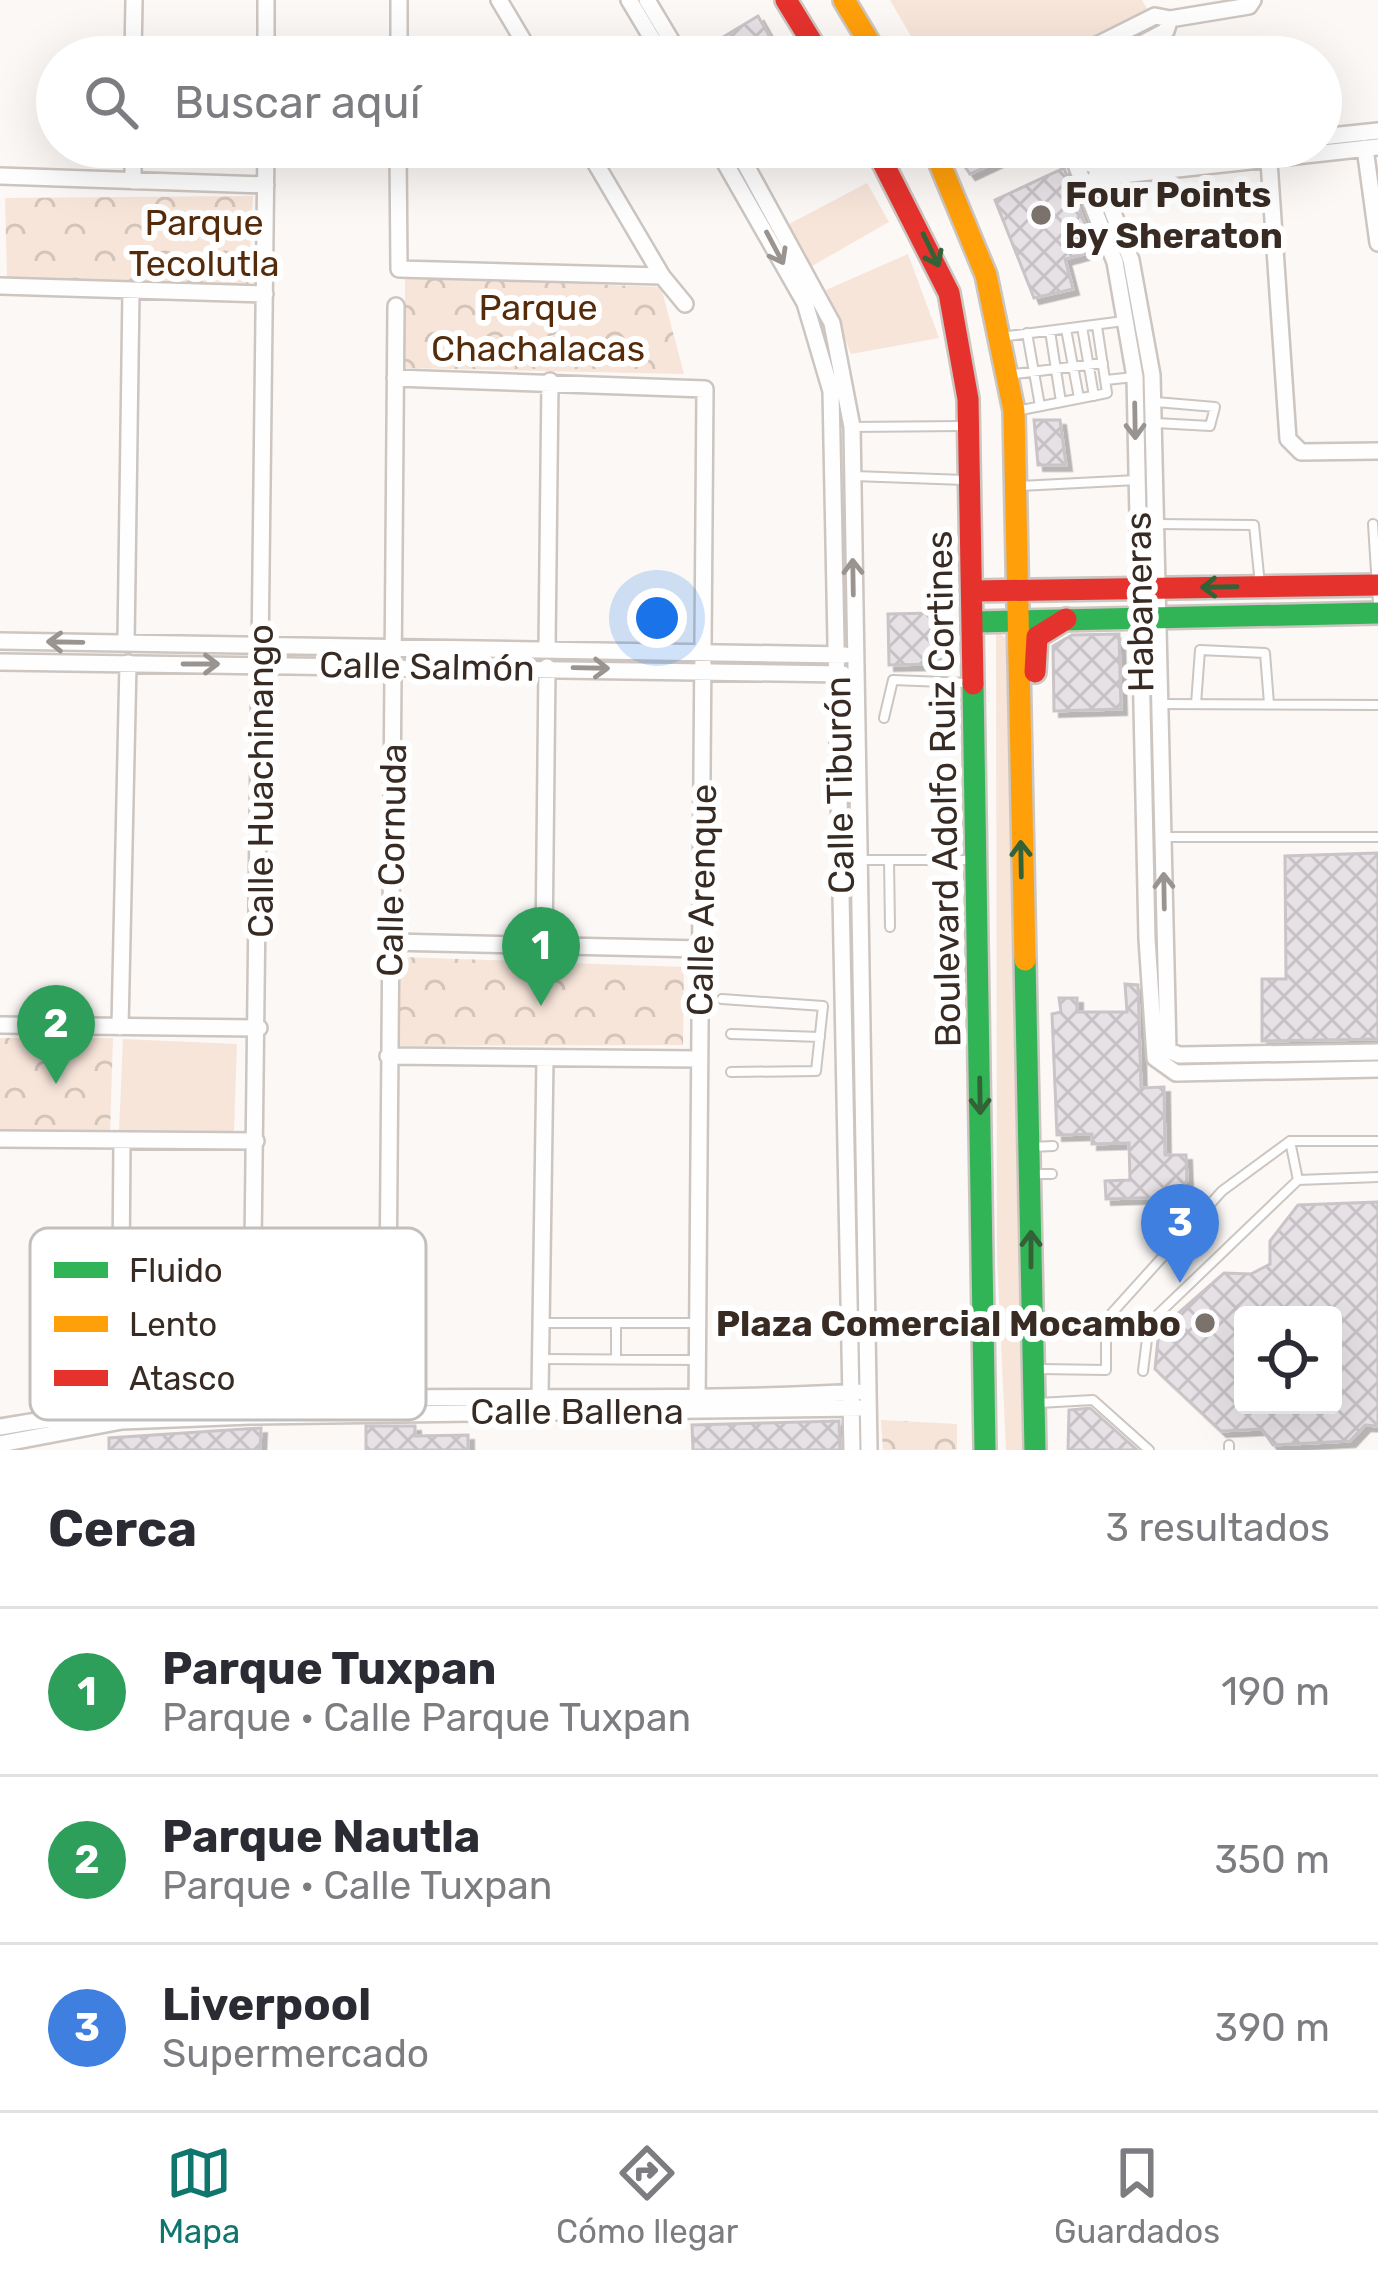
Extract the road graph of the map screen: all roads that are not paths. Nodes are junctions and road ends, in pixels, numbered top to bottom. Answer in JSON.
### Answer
{"nodes":[{"id":1,"x":134,"y":0,"type":"edge"},
{"id":2,"x":266,"y":0,"type":"edge"},
{"id":3,"x":399,"y":0,"type":"edge"},
{"id":4,"x":500,"y":0,"type":"edge"},
{"id":5,"x":629,"y":0,"type":"edge"},
{"id":6,"x":647,"y":0,"type":"edge"},
{"id":7,"x":787,"y":0,"type":"edge"},
{"id":8,"x":844,"y":0,"type":"edge"},
{"id":9,"x":1158,"y":0,"type":"edge"},
{"id":10,"x":1253,"y":0,"type":"edge"},
{"id":11,"x":1170,"y":19,"type":"junction"},
{"id":12,"x":133,"y":36,"type":"edge"},
{"id":13,"x":266,"y":36,"type":"edge"},
{"id":14,"x":399,"y":36,"type":"edge"},
{"id":15,"x":521,"y":36,"type":"edge"},
{"id":16,"x":650,"y":36,"type":"edge"},
{"id":17,"x":668,"y":36,"type":"edge"},
{"id":18,"x":808,"y":36,"type":"edge"},
{"id":19,"x":865,"y":36,"type":"edge"},
{"id":20,"x":1115,"y":36,"type":"edge"},
{"id":21,"x":1157,"y":36,"type":"edge"},
{"id":22,"x":1378,"y":130,"type":"edge"},
{"id":23,"x":1342,"y":134,"type":"edge"},
{"id":24,"x":1371,"y":147,"type":"edge"},
{"id":25,"x":133,"y":168,"type":"edge"},
{"id":26,"x":266,"y":168,"type":"edge"},
{"id":27,"x":398,"y":168,"type":"edge"},
{"id":28,"x":598,"y":168,"type":"edge"},
{"id":29,"x":728,"y":168,"type":"edge"},
{"id":30,"x":747,"y":168,"type":"edge"},
{"id":31,"x":886,"y":168,"type":"edge"},
{"id":32,"x":945,"y":168,"type":"edge"},
{"id":33,"x":1088,"y":168,"type":"edge"},
{"id":34,"x":1091,"y":168,"type":"edge"},
{"id":35,"x":1109,"y":168,"type":"edge"},
{"id":36,"x":1121,"y":168,"type":"edge"},
{"id":37,"x":1270,"y":168,"type":"edge"},
{"id":38,"x":1091,"y":171,"type":"junction"},
{"id":39,"x":0,"y":176,"type":"edge"},
{"id":40,"x":133,"y":181,"type":"junction"},
{"id":41,"x":266,"y":185,"type":"junction"},
{"id":42,"x":1378,"y":243,"type":"edge"},
{"id":43,"x":662,"y":276,"type":"junction"},
{"id":44,"x":0,"y":286,"type":"edge"},
{"id":45,"x":131,"y":291,"type":"junction"},
{"id":46,"x":265,"y":294,"type":"junction"},
{"id":47,"x":685,"y":304,"type":"dead end"},
{"id":48,"x":396,"y":306,"type":"dead end"},
{"id":49,"x":1125,"y":320,"type":"junction"},
{"id":50,"x":1097,"y":326,"type":"junction"},
{"id":51,"x":1082,"y":327,"type":"junction"},
{"id":52,"x":1066,"y":329,"type":"junction"},
{"id":53,"x":1050,"y":331,"type":"junction"},
{"id":54,"x":1027,"y":333,"type":"junction"},
{"id":55,"x":1004,"y":336,"type":"junction"},
{"id":56,"x":1103,"y":363,"type":"junction"},
{"id":57,"x":1089,"y":365,"type":"junction"},
{"id":58,"x":1074,"y":367,"type":"junction"},
{"id":59,"x":1057,"y":369,"type":"junction"},
{"id":60,"x":1034,"y":371,"type":"junction"},
{"id":61,"x":1010,"y":374,"type":"junction"},
{"id":62,"x":1143,"y":376,"type":"junction"},
{"id":63,"x":394,"y":378,"type":"junction"},
{"id":64,"x":1106,"y":380,"type":"junction"},
{"id":65,"x":550,"y":381,"type":"junction"},
{"id":66,"x":1094,"y":396,"type":"junction"},
{"id":67,"x":1079,"y":398,"type":"junction"},
{"id":68,"x":1061,"y":401,"type":"junction"},
{"id":69,"x":1154,"y":401,"type":"junction"},
{"id":70,"x":1040,"y":406,"type":"junction"},
{"id":71,"x":1014,"y":411,"type":"junction"},
{"id":72,"x":1154,"y":423,"type":"junction"},
{"id":73,"x":969,"y":426,"type":"junction"},
{"id":74,"x":851,"y":427,"type":"junction"},
{"id":75,"x":1378,"y":451,"type":"edge"},
{"id":76,"x":853,"y":476,"type":"junction"},
{"id":77,"x":1137,"y":480,"type":"junction"},
{"id":78,"x":972,"y":481,"type":"junction"},
{"id":79,"x":1019,"y":486,"type":"junction"},
{"id":80,"x":1155,"y":524,"type":"junction"},
{"id":81,"x":1373,"y":524,"type":"dead end"},
{"id":82,"x":1378,"y":585,"type":"edge"},
{"id":83,"x":1260,"y":586,"type":"junction"},
{"id":84,"x":1147,"y":588,"type":"junction"},
{"id":85,"x":1018,"y":590,"type":"junction"},
{"id":86,"x":974,"y":592,"type":"junction"},
{"id":87,"x":1378,"y":603,"type":"edge"},
{"id":88,"x":1378,"y":613,"type":"edge"},
{"id":89,"x":1148,"y":618,"type":"junction"},
{"id":90,"x":1066,"y":619,"type":"junction"},
{"id":91,"x":1018,"y":620,"type":"junction"},
{"id":92,"x":975,"y":622,"type":"junction"},
{"id":93,"x":0,"y":641,"type":"edge"},
{"id":94,"x":126,"y":643,"type":"junction"},
{"id":95,"x":260,"y":645,"type":"junction"},
{"id":96,"x":547,"y":649,"type":"junction"},
{"id":97,"x":845,"y":655,"type":"junction"},
{"id":98,"x":394,"y":657,"type":"junction"},
{"id":99,"x":704,"y":661,"type":"junction"},
{"id":100,"x":0,"y":662,"type":"edge"},
{"id":101,"x":128,"y":663,"type":"junction"},
{"id":102,"x":260,"y":664,"type":"junction"},
{"id":103,"x":547,"y":668,"type":"junction"},
{"id":104,"x":846,"y":674,"type":"junction"},
{"id":105,"x":975,"y":683,"type":"junction"},
{"id":106,"x":1160,"y":704,"type":"junction"},
{"id":107,"x":1196,"y":704,"type":"junction"},
{"id":108,"x":1268,"y":704,"type":"junction"},
{"id":109,"x":1378,"y":705,"type":"edge"},
{"id":110,"x":884,"y":718,"type":"dead end"},
{"id":111,"x":1143,"y":776,"type":"junction"},
{"id":112,"x":1162,"y":776,"type":"junction"},
{"id":113,"x":1020,"y":811,"type":"junction"},
{"id":114,"x":1145,"y":836,"type":"junction"},
{"id":115,"x":1163,"y":837,"type":"junction"},
{"id":116,"x":1378,"y":837,"type":"edge"},
{"id":117,"x":860,"y":860,"type":"junction"},
{"id":118,"x":889,"y":860,"type":"junction"},
{"id":119,"x":977,"y":860,"type":"junction"},
{"id":120,"x":890,"y":927,"type":"dead end"},
{"id":121,"x":1139,"y":939,"type":"junction"},
{"id":122,"x":1165,"y":939,"type":"junction"},
{"id":123,"x":391,"y":942,"type":"junction"},
{"id":124,"x":544,"y":946,"type":"junction"},
{"id":125,"x":701,"y":950,"type":"junction"},
{"id":126,"x":722,"y":999,"type":"dead end"},
{"id":127,"x":0,"y":1025,"type":"edge"},
{"id":128,"x":821,"y":1025,"type":"junction"},
{"id":129,"x":854,"y":1026,"type":"junction"},
{"id":130,"x":120,"y":1027,"type":"junction"},
{"id":131,"x":259,"y":1028,"type":"junction"},
{"id":132,"x":731,"y":1034,"type":"dead end"},
{"id":133,"x":820,"y":1036,"type":"junction"},
{"id":134,"x":1378,"y":1052,"type":"edge"},
{"id":135,"x":388,"y":1056,"type":"junction"},
{"id":136,"x":545,"y":1058,"type":"junction"},
{"id":137,"x":1164,"y":1058,"type":"junction"},
{"id":138,"x":699,"y":1060,"type":"junction"},
{"id":139,"x":1300,"y":1062,"type":"junction"},
{"id":140,"x":1378,"y":1069,"type":"edge"},
{"id":141,"x":731,"y":1072,"type":"dead end"},
{"id":142,"x":0,"y":1139,"type":"edge"},
{"id":143,"x":122,"y":1140,"type":"junction"},
{"id":144,"x":256,"y":1141,"type":"junction"},
{"id":145,"x":1290,"y":1141,"type":"junction"},
{"id":146,"x":1378,"y":1141,"type":"edge"},
{"id":147,"x":1378,"y":1177,"type":"edge"},
{"id":148,"x":1298,"y":1180,"type":"junction"},
{"id":149,"x":121,"y":1228,"type":"edge"},
{"id":150,"x":254,"y":1228,"type":"edge"},
{"id":151,"x":388,"y":1228,"type":"edge"},
{"id":152,"x":541,"y":1323,"type":"junction"},
{"id":153,"x":616,"y":1323,"type":"junction"},
{"id":154,"x":697,"y":1323,"type":"junction"},
{"id":155,"x":540,"y":1359,"type":"junction"},
{"id":156,"x":616,"y":1359,"type":"junction"},
{"id":157,"x":697,"y":1360,"type":"junction"},
{"id":158,"x":1032,"y":1369,"type":"junction"},
{"id":159,"x":1143,"y":1371,"type":"dead end"},
{"id":160,"x":540,"y":1394,"type":"junction"},
{"id":161,"x":859,"y":1400,"type":"junction"},
{"id":162,"x":426,"y":1402,"type":"edge"},
{"id":163,"x":696,"y":1402,"type":"junction"},
{"id":164,"x":1034,"y":1403,"type":"junction"},
{"id":165,"x":426,"y":1405,"type":"edge"},
{"id":166,"x":42,"y":1420,"type":"edge"},
{"id":167,"x":132,"y":1420,"type":"edge"},
{"id":168,"x":0,"y":1427,"type":"edge"},
{"id":169,"x":0,"y":1444,"type":"edge"},
{"id":170,"x":852,"y":1450,"type":"edge"},
{"id":171,"x":869,"y":1450,"type":"edge"},
{"id":172,"x":985,"y":1450,"type":"edge"},
{"id":173,"x":1035,"y":1450,"type":"edge"},
{"id":174,"x":1149,"y":1450,"type":"edge"}],
"edges":[{"from":1,"to":12,"type":"street"},
{"from":2,"to":13,"type":"street"},
{"from":3,"to":14,"type":"street"},
{"from":4,"to":15,"type":"street"},
{"from":5,"to":16,"type":"street"},
{"from":6,"to":17,"type":"street"},
{"from":7,"to":18,"type":"main road"},
{"from":8,"to":19,"type":"main road"},
{"from":9,"to":11,"type":"street"},
{"from":10,"to":11,"type":"street"},
{"from":11,"to":20,"type":"street"},
{"from":11,"to":21,"type":"street"},
{"from":22,"to":23,"type":"street"},
{"from":24,"to":42,"type":"street"},
{"from":25,"to":40,"type":"street"},
{"from":26,"to":41,"type":"street","name":"Calle Huachinango"},
{"from":27,"to":43,"type":"street"},
{"from":28,"to":43,"type":"street"},
{"from":29,"to":97,"type":"street","name":"Calle Tiburón","one_way":true},
{"from":30,"to":74,"type":"street","name":"Calle Tiburón"},
{"from":31,"to":73,"type":"main road","name":"Boulevard Adolfo Ruiz Cortines","one_way":true},
{"from":32,"to":55,"type":"main road","name":"Boulevard Adolfo Ruiz Cortines"},
{"from":33,"to":38,"type":"street","name":"Habaneras"},
{"from":34,"to":38,"type":"street","name":"Habaneras"},
{"from":35,"to":38,"type":"street"},
{"from":36,"to":38,"type":"street"},
{"from":37,"to":75,"type":"street"},
{"from":38,"to":49,"type":"street","name":"Habaneras"},
{"from":38,"to":62,"type":"street","name":"Habaneras"},
{"from":39,"to":40,"type":"street"},
{"from":40,"to":41,"type":"street"},
{"from":41,"to":46,"type":"street","name":"Calle Huachinango"},
{"from":43,"to":47,"type":"street"},
{"from":44,"to":45,"type":"street"},
{"from":45,"to":46,"type":"street"},
{"from":45,"to":94,"type":"street"},
{"from":46,"to":95,"type":"street","name":"Calle Huachinango"},
{"from":48,"to":63,"type":"street","name":"Calle Cornuda"},
{"from":49,"to":50,"type":"lane"},
{"from":49,"to":62,"type":"street","name":"Habaneras"},
{"from":50,"to":51,"type":"lane"},
{"from":50,"to":56,"type":"lane"},
{"from":51,"to":52,"type":"lane"},
{"from":51,"to":57,"type":"lane"},
{"from":52,"to":53,"type":"lane"},
{"from":52,"to":58,"type":"lane"},
{"from":53,"to":54,"type":"lane"},
{"from":53,"to":59,"type":"lane"},
{"from":54,"to":55,"type":"lane"},
{"from":54,"to":60,"type":"lane"},
{"from":55,"to":61,"type":"main road","name":"Boulevard Adolfo Ruiz Cortines"},
{"from":56,"to":57,"type":"lane"},
{"from":56,"to":64,"type":"lane"},
{"from":57,"to":58,"type":"lane"},
{"from":57,"to":66,"type":"lane"},
{"from":58,"to":59,"type":"lane"},
{"from":58,"to":67,"type":"lane"},
{"from":59,"to":60,"type":"lane"},
{"from":59,"to":68,"type":"lane"},
{"from":60,"to":61,"type":"lane"},
{"from":60,"to":70,"type":"lane"},
{"from":61,"to":71,"type":"main road","name":"Boulevard Adolfo Ruiz Cortines"},
{"from":62,"to":64,"type":"lane"},
{"from":62,"to":69,"type":"street","name":"Habaneras"},
{"from":62,"to":77,"type":"street","name":"Habaneras","one_way":true},
{"from":63,"to":65,"type":"street"},
{"from":63,"to":98,"type":"street","name":"Calle Cornuda"},
{"from":64,"to":66,"type":"lane"},
{"from":65,"to":96,"type":"street"},
{"from":65,"to":99,"type":"street","name":"Calle Arenque"},
{"from":66,"to":67,"type":"lane"},
{"from":67,"to":68,"type":"lane"},
{"from":68,"to":70,"type":"lane"},
{"from":69,"to":72,"type":"street","name":"Habaneras"},
{"from":69,"to":72,"type":"lane"},
{"from":70,"to":71,"type":"lane"},
{"from":71,"to":79,"type":"main road","name":"Boulevard Adolfo Ruiz Cortines"},
{"from":72,"to":80,"type":"street","name":"Habaneras"},
{"from":73,"to":74,"type":"lane"},
{"from":73,"to":78,"type":"main road","name":"Boulevard Adolfo Ruiz Cortines"},
{"from":74,"to":76,"type":"street","name":"Calle Tiburón"},
{"from":76,"to":78,"type":"lane"},
{"from":97,"to":76,"type":"street","name":"Calle Tiburón","one_way":true},
{"from":77,"to":79,"type":"lane"},
{"from":77,"to":84,"type":"street","name":"Habaneras"},
{"from":78,"to":86,"type":"main road","name":"Boulevard Adolfo Ruiz Cortines"},
{"from":79,"to":85,"type":"main road","name":"Boulevard Adolfo Ruiz Cortines"},
{"from":80,"to":83,"type":"lane"},
{"from":80,"to":84,"type":"street","name":"Habaneras"},
{"from":81,"to":82,"type":"lane"},
{"from":82,"to":83,"type":"main road"},
{"from":82,"to":87,"type":"lane"},
{"from":83,"to":84,"type":"main road","one_way":true},
{"from":84,"to":85,"type":"main road"},
{"from":84,"to":89,"type":"street","name":"Habaneras"},
{"from":85,"to":86,"type":"main road"},
{"from":85,"to":91,"type":"main road","name":"Boulevard Adolfo Ruiz Cortines"},
{"from":86,"to":92,"type":"main road","name":"Boulevard Adolfo Ruiz Cortines"},
{"from":88,"to":89,"type":"main road"},
{"from":89,"to":90,"type":"main road"},
{"from":89,"to":106,"type":"street","name":"Habaneras"},
{"from":89,"to":111,"type":"street","name":"Habaneras"},
{"from":90,"to":91,"type":"main road"},
{"from":90,"to":113,"type":"main road"},
{"from":91,"to":92,"type":"main road"},
{"from":91,"to":113,"type":"main road","name":"Boulevard Adolfo Ruiz Cortines"},
{"from":92,"to":105,"type":"main road","name":"Boulevard Adolfo Ruiz Cortines"},
{"from":94,"to":93,"type":"street","name":"Calle Salmón","one_way":true},
{"from":94,"to":95,"type":"street","name":"Calle Salmón"},
{"from":95,"to":98,"type":"street","name":"Calle Salmón"},
{"from":95,"to":102,"type":"street","name":"Calle Huachinango"},
{"from":96,"to":98,"type":"street","name":"Calle Salmón"},
{"from":96,"to":99,"type":"street","name":"Calle Salmón"},
{"from":97,"to":99,"type":"street","name":"Calle Salmón"},
{"from":97,"to":104,"type":"street","name":"Calle Tiburón"},
{"from":98,"to":102,"type":"street","name":"Calle Salmón"},
{"from":98,"to":103,"type":"street","name":"Calle Salmón"},
{"from":98,"to":123,"type":"street","name":"Calle Cornuda"},
{"from":103,"to":99,"type":"street","name":"Calle Salmón","one_way":true},
{"from":99,"to":104,"type":"street","name":"Calle Salmón"},
{"from":99,"to":125,"type":"street","name":"Calle Arenque"},
{"from":100,"to":101,"type":"street","name":"Calle Salmón"},
{"from":101,"to":102,"type":"street","name":"Calle Salmón","one_way":true},
{"from":101,"to":130,"type":"street"},
{"from":102,"to":131,"type":"street","name":"Calle Huachinango"},
{"from":103,"to":124,"type":"street"},
{"from":104,"to":117,"type":"street","name":"Calle Tiburón"},
{"from":104,"to":129,"type":"street","name":"Calle Tiburón"},
{"from":105,"to":110,"type":"lane"},
{"from":105,"to":119,"type":"main road","name":"Boulevard Adolfo Ruiz Cortines"},
{"from":106,"to":107,"type":"lane"},
{"from":106,"to":112,"type":"street","name":"Habaneras"},
{"from":107,"to":108,"type":"lane"},
{"from":107,"to":108,"type":"lane"},
{"from":108,"to":109,"type":"lane"},
{"from":111,"to":112,"type":"street"},
{"from":111,"to":114,"type":"street","name":"Habaneras"},
{"from":112,"to":115,"type":"street","name":"Habaneras"},
{"from":158,"to":113,"type":"main road","name":"Boulevard Adolfo Ruiz Cortines","one_way":true},
{"from":114,"to":115,"type":"lane"},
{"from":114,"to":121,"type":"street","name":"Habaneras"},
{"from":115,"to":116,"type":"lane"},
{"from":122,"to":115,"type":"street","name":"Habaneras","one_way":true},
{"from":117,"to":118,"type":"lane"},
{"from":117,"to":129,"type":"street","name":"Calle Tiburón"},
{"from":118,"to":119,"type":"lane"},
{"from":118,"to":120,"type":"lane"},
{"from":119,"to":172,"type":"main road","name":"Boulevard Adolfo Ruiz Cortines","one_way":true},
{"from":121,"to":122,"type":"lane"},
{"from":121,"to":137,"type":"street","name":"Habaneras"},
{"from":122,"to":137,"type":"street","name":"Habaneras"},
{"from":123,"to":124,"type":"street"},
{"from":123,"to":135,"type":"street","name":"Calle Cornuda"},
{"from":124,"to":125,"type":"street"},
{"from":125,"to":138,"type":"street","name":"Calle Arenque"},
{"from":126,"to":128,"type":"lane"},
{"from":127,"to":130,"type":"street"},
{"from":128,"to":129,"type":"lane"},
{"from":128,"to":133,"type":"lane"},
{"from":129,"to":161,"type":"street","name":"Calle Tiburón"},
{"from":130,"to":131,"type":"street"},
{"from":131,"to":144,"type":"street","name":"Calle Huachinango"},
{"from":132,"to":133,"type":"lane"},
{"from":133,"to":141,"type":"lane"},
{"from":134,"to":139,"type":"street"},
{"from":135,"to":136,"type":"street"},
{"from":135,"to":151,"type":"street","name":"Calle Cornuda"},
{"from":136,"to":138,"type":"street"},
{"from":136,"to":152,"type":"street"},
{"from":137,"to":139,"type":"street"},
{"from":138,"to":154,"type":"street","name":"Calle Arenque"},
{"from":139,"to":140,"type":"street"},
{"from":142,"to":143,"type":"street"},
{"from":143,"to":144,"type":"street"},
{"from":143,"to":149,"type":"street"},
{"from":144,"to":150,"type":"street","name":"Calle Huachinango"},
{"from":145,"to":146,"type":"lane"},
{"from":145,"to":148,"type":"lane"},
{"from":145,"to":158,"type":"lane"},
{"from":147,"to":148,"type":"lane"},
{"from":148,"to":159,"type":"lane"},
{"from":152,"to":153,"type":"lane"},
{"from":152,"to":155,"type":"street"},
{"from":153,"to":154,"type":"lane"},
{"from":153,"to":156,"type":"lane"},
{"from":154,"to":157,"type":"street","name":"Calle Arenque"},
{"from":155,"to":156,"type":"lane"},
{"from":155,"to":160,"type":"street"},
{"from":156,"to":157,"type":"lane"},
{"from":157,"to":163,"type":"street","name":"Calle Arenque"},
{"from":158,"to":164,"type":"main road","name":"Boulevard Adolfo Ruiz Cortines"},
{"from":160,"to":162,"type":"street","name":"Calle Ballena"},
{"from":160,"to":163,"type":"street","name":"Calle Ballena"},
{"from":161,"to":163,"type":"street","name":"Calle Ballena"},
{"from":161,"to":170,"type":"street","name":"Calle Tiburón"},
{"from":161,"to":171,"type":"street","name":"Calle Tiburón"},
{"from":163,"to":165,"type":"street","name":"Calle Ballena"},
{"from":164,"to":173,"type":"main road","name":"Boulevard Adolfo Ruiz Cortines"},
{"from":164,"to":174,"type":"lane"},
{"from":166,"to":168,"type":"street","name":"Calle Ballena"},
{"from":167,"to":169,"type":"street","name":"Calle Ballena"}]}
